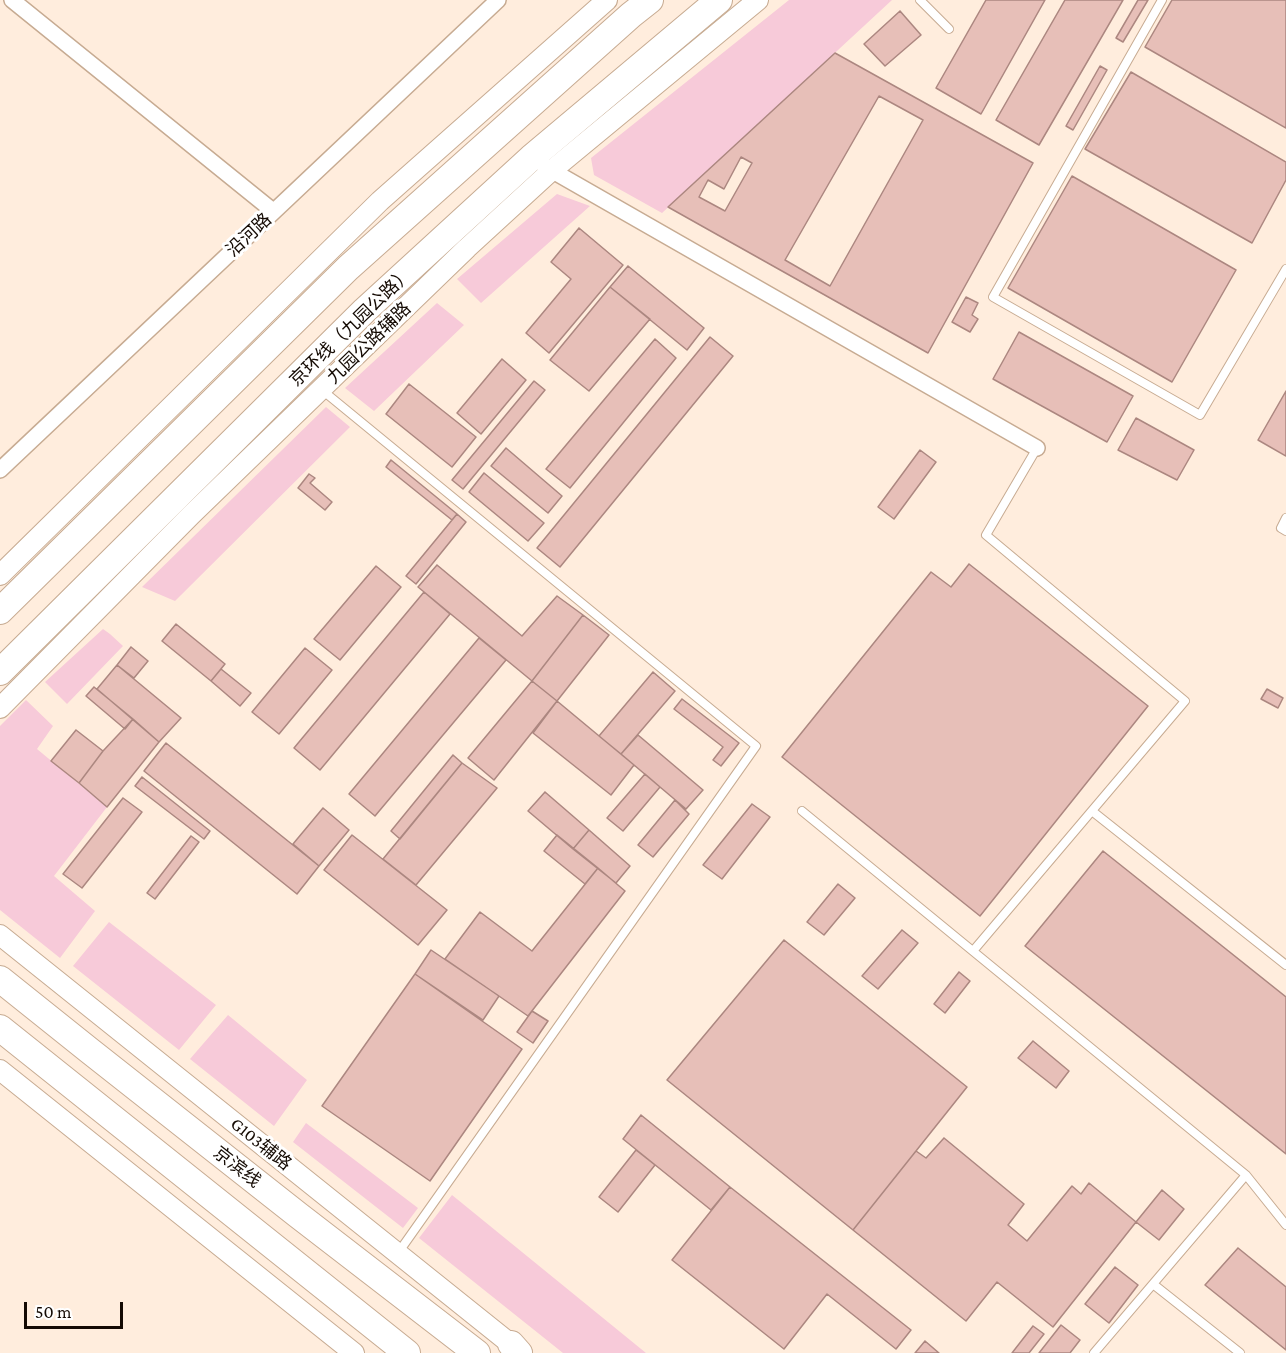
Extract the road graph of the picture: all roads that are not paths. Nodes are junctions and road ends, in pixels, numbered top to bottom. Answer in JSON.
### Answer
{"nodes":[{"id":1,"x":12,"y":0,"type":"edge"},
{"id":2,"x":498,"y":0,"type":"edge"},
{"id":3,"x":607,"y":0,"type":"edge"},
{"id":4,"x":719,"y":0,"type":"edge"},
{"id":5,"x":758,"y":0,"type":"edge"},
{"id":6,"x":920,"y":0,"type":"edge"},
{"id":7,"x":1162,"y":0,"type":"edge"},
{"id":8,"x":632,"y":5,"type":"edge"},
{"id":9,"x":949,"y":30,"type":"dead end"},
{"id":10,"x":541,"y":164,"type":"junction"},
{"id":11,"x":273,"y":211,"type":"junction"},
{"id":12,"x":1286,"y":270,"type":"edge"},
{"id":13,"x":321,"y":390,"type":"junction"},
{"id":14,"x":1036,"y":448,"type":"joint"},
{"id":15,"x":0,"y":470,"type":"edge"},
{"id":16,"x":1286,"y":518,"type":"edge"},
{"id":17,"x":1286,"y":531,"type":"edge"},
{"id":18,"x":0,"y":575,"type":"edge"},
{"id":19,"x":0,"y":611,"type":"edge"},
{"id":20,"x":0,"y":672,"type":"edge"},
{"id":21,"x":0,"y":708,"type":"edge"},
{"id":22,"x":802,"y":811,"type":"dead end"},
{"id":23,"x":1092,"y":811,"type":"junction"},
{"id":24,"x":0,"y":935,"type":"edge"},
{"id":25,"x":973,"y":951,"type":"junction"},
{"id":26,"x":1286,"y":965,"type":"edge"},
{"id":27,"x":0,"y":979,"type":"edge"},
{"id":28,"x":0,"y":1028,"type":"edge"},
{"id":29,"x":0,"y":1070,"type":"edge"},
{"id":30,"x":1246,"y":1174,"type":"junction"},
{"id":31,"x":1286,"y":1225,"type":"edge"},
{"id":32,"x":398,"y":1253,"type":"junction"},
{"id":33,"x":1153,"y":1284,"type":"junction"},
{"id":34,"x":517,"y":1350,"type":"edge"},
{"id":35,"x":354,"y":1353,"type":"edge"},
{"id":36,"x":407,"y":1353,"type":"edge"},
{"id":37,"x":477,"y":1353,"type":"edge"},
{"id":38,"x":1094,"y":1353,"type":"edge"},
{"id":39,"x":1240,"y":1353,"type":"edge"}],
"edges":[{"from":1,"to":11,"type":"street"},
{"from":2,"to":11,"type":"street","name":"沿河路"},
{"from":3,"to":18,"type":"street"},
{"from":4,"to":10,"type":"highway","name":"京环线（九园公路）"},
{"from":5,"to":10,"type":"street","name":"九园公路辅路"},
{"from":6,"to":9,"type":"lane"},
{"from":7,"to":12,"type":"lane"},
{"from":8,"to":19,"type":"highway"},
{"from":10,"to":13,"type":"street","name":"九园公路辅路"},
{"from":10,"to":14,"type":"street"},
{"from":10,"to":20,"type":"highway","name":"京环线（九园公路）"},
{"from":11,"to":15,"type":"street","name":"沿河路"},
{"from":13,"to":21,"type":"street","name":"九园公路辅路"},
{"from":13,"to":32,"type":"lane"},
{"from":14,"to":23,"type":"lane"},
{"from":16,"to":17,"type":"lane"},
{"from":22,"to":25,"type":"lane"},
{"from":23,"to":25,"type":"lane"},
{"from":23,"to":26,"type":"lane"},
{"from":24,"to":32,"type":"street","name":"G103辅路"},
{"from":25,"to":30,"type":"lane"},
{"from":27,"to":37,"type":"highway","name":"京滨线"},
{"from":28,"to":36,"type":"highway"},
{"from":29,"to":35,"type":"street"},
{"from":30,"to":31,"type":"lane"},
{"from":30,"to":33,"type":"lane"},
{"from":32,"to":34,"type":"street","name":"G103辅路"},
{"from":33,"to":38,"type":"lane"},
{"from":33,"to":39,"type":"lane"}]}
